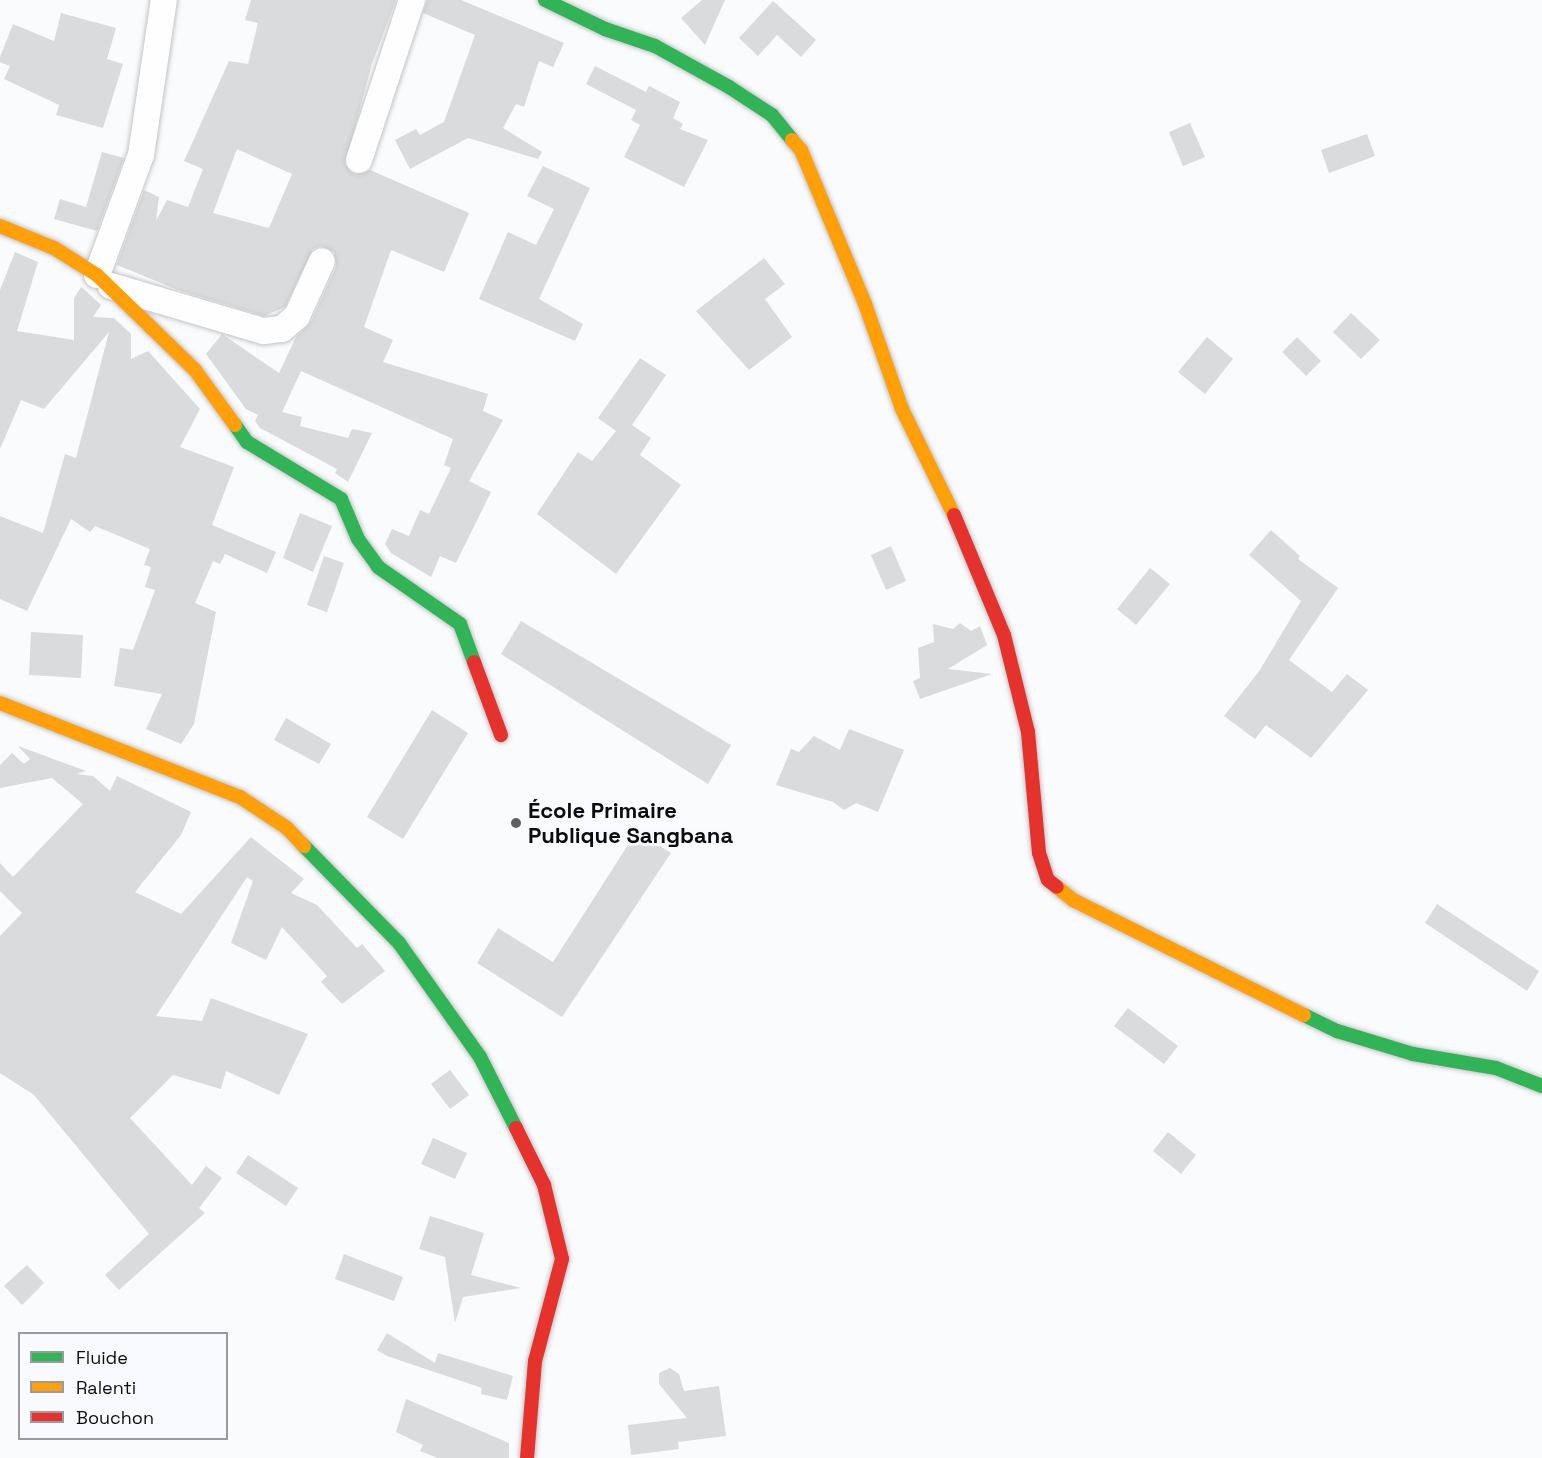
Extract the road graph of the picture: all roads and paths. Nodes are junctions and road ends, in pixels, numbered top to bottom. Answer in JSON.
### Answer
{"nodes":[{"id":1,"x":164,"y":0,"type":"edge"},
{"id":2,"x":412,"y":0,"type":"edge"},
{"id":3,"x":544,"y":0,"type":"edge"},
{"id":4,"x":359,"y":160,"type":"dead end"},
{"id":5,"x":0,"y":226,"type":"edge"},
{"id":6,"x":322,"y":261,"type":"dead end"},
{"id":7,"x":104,"y":280,"type":"junction"},
{"id":8,"x":0,"y":703,"type":"edge"},
{"id":9,"x":501,"y":735,"type":"dead end"},
{"id":10,"x":1542,"y":1086,"type":"edge"},
{"id":11,"x":527,"y":1458,"type":"edge"}],
"edges":[{"from":1,"to":7,"type":"street"},
{"from":2,"to":4,"type":"street"},
{"from":3,"to":10,"type":"street"},
{"from":5,"to":7,"type":"street"},
{"from":6,"to":7,"type":"street"},
{"from":7,"to":9,"type":"street"},
{"from":8,"to":11,"type":"street"}]}
